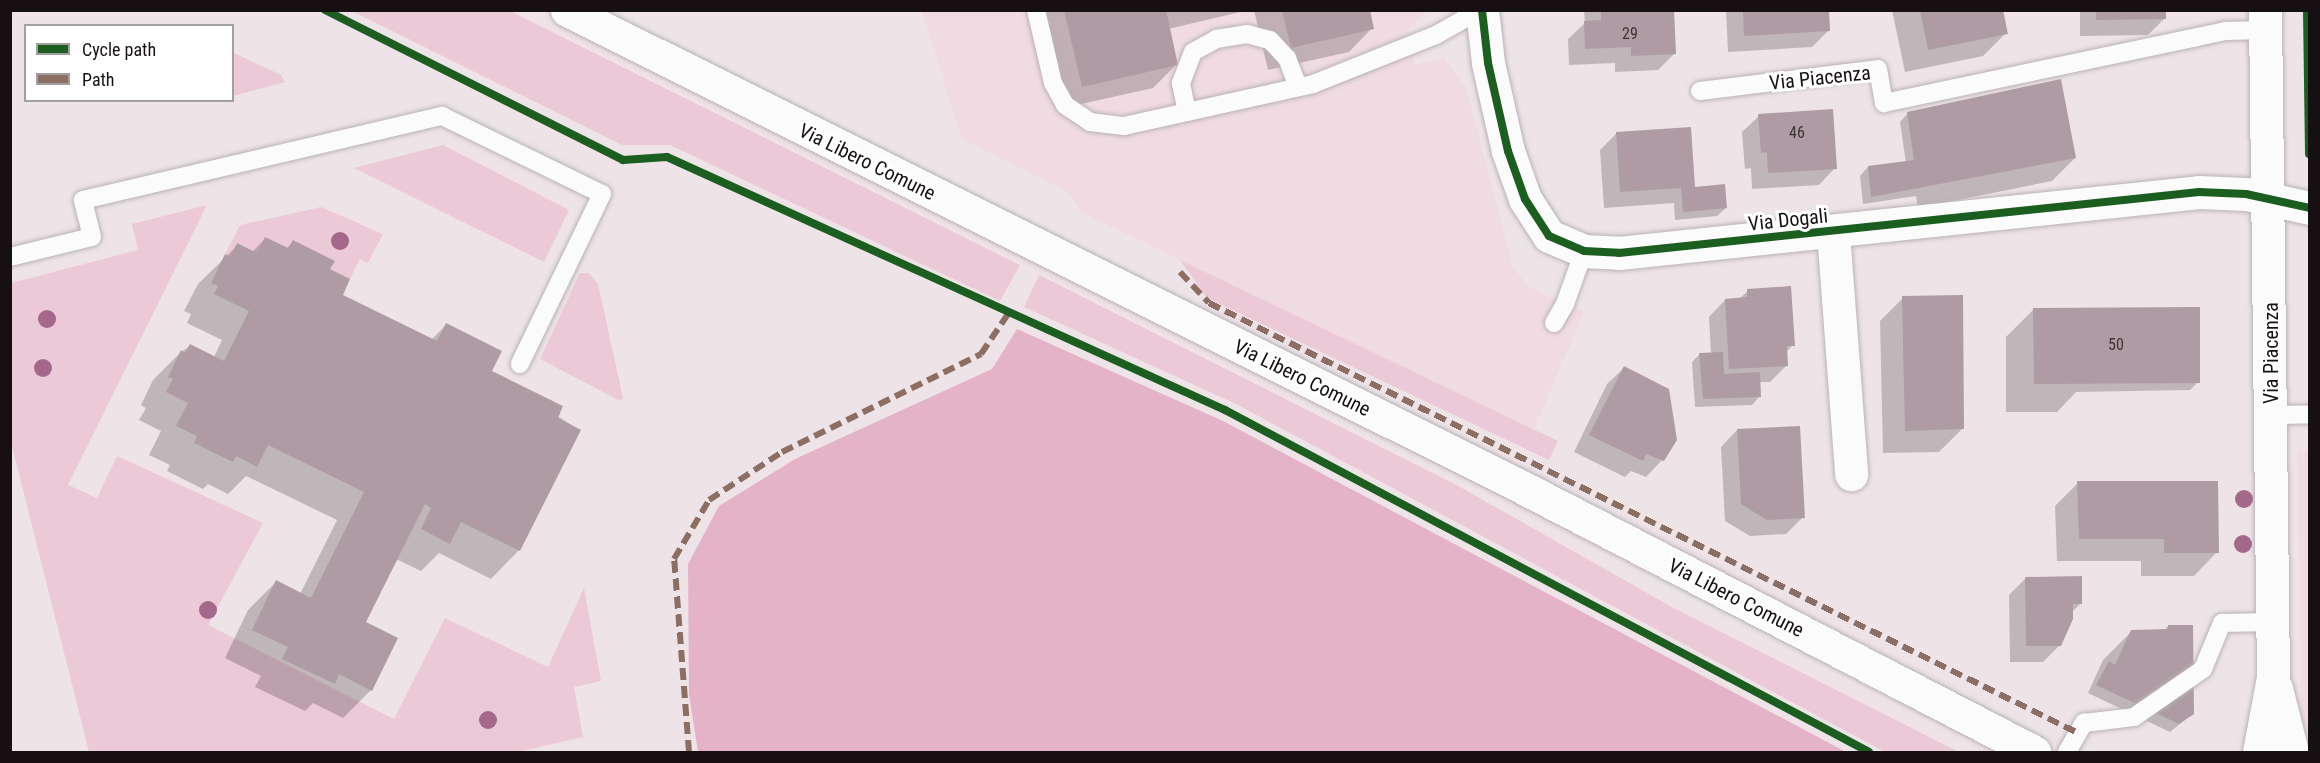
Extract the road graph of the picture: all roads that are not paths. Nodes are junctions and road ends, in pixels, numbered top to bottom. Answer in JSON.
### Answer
{"nodes":[{"id":1,"x":1036,"y":10,"type":"edge"},
{"id":2,"x":1481,"y":10,"type":"edge"},
{"id":3,"x":584,"y":14,"type":"edge"},
{"id":4,"x":2266,"y":20,"type":"edge"},
{"id":5,"x":1298,"y":87,"type":"junction"},
{"id":6,"x":1700,"y":92,"type":"dead end"},
{"id":7,"x":1187,"y":112,"type":"junction"},
{"id":8,"x":2270,"y":200,"type":"junction"},
{"id":9,"x":2310,"y":208,"type":"edge"},
{"id":10,"x":1833,"y":232,"type":"junction"},
{"id":11,"x":1584,"y":250,"type":"junction"},
{"id":12,"x":10,"y":257,"type":"edge"},
{"id":13,"x":1554,"y":322,"type":"dead end"},
{"id":14,"x":520,"y":364,"type":"dead end"},
{"id":15,"x":2310,"y":414,"type":"edge"},
{"id":16,"x":2271,"y":415,"type":"junction"},
{"id":17,"x":1851,"y":474,"type":"dead end"},
{"id":18,"x":2273,"y":622,"type":"junction"},
{"id":19,"x":2273,"y":677,"type":"junction"},
{"id":20,"x":2034,"y":753,"type":"edge"},
{"id":21,"x":2067,"y":753,"type":"edge"},
{"id":22,"x":2259,"y":753,"type":"edge"},
{"id":23,"x":2292,"y":753,"type":"edge"}],
"edges":[{"from":1,"to":7,"type":"lane"},
{"from":2,"to":5,"type":"lane"},
{"from":2,"to":11,"type":"street","name":"Via Dogali"},
{"from":3,"to":20,"type":"street","name":"Via Libero Comune"},
{"from":4,"to":6,"type":"lane","name":"Via Piacenza"},
{"from":4,"to":8,"type":"street","name":"Via Piacenza"},
{"from":5,"to":7,"type":"lane"},
{"from":5,"to":7,"type":"lane"},
{"from":8,"to":9,"type":"street","name":"Via Dogali"},
{"from":8,"to":10,"type":"street","name":"Via Dogali"},
{"from":8,"to":16,"type":"street","name":"Via Piacenza"},
{"from":10,"to":11,"type":"street","name":"Via Dogali"},
{"from":10,"to":17,"type":"street","name":"Via Dogali"},
{"from":11,"to":13,"type":"lane"},
{"from":12,"to":14,"type":"lane"},
{"from":15,"to":16,"type":"lane"},
{"from":16,"to":18,"type":"street","name":"Via Piacenza"},
{"from":18,"to":19,"type":"street","name":"Via Piacenza"},
{"from":18,"to":21,"type":"lane"},
{"from":19,"to":22,"type":"street","name":"Via Piacenza"},
{"from":19,"to":23,"type":"street","name":"Via Piacenza"}]}
